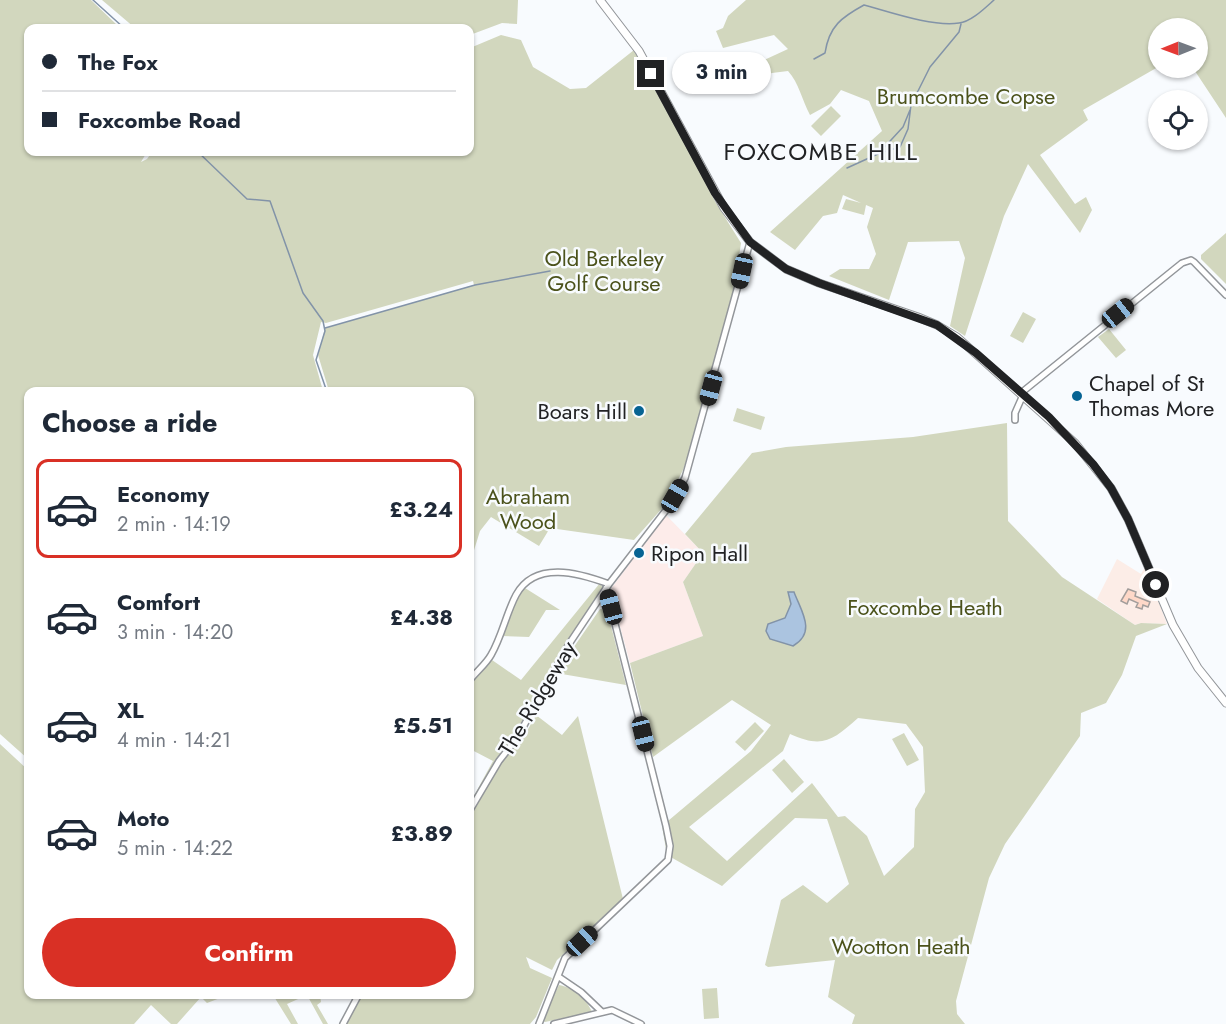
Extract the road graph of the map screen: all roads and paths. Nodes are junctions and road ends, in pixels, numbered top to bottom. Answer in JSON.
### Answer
{"nodes":[{"id":1,"x":600,"y":0,"type":"edge"},
{"id":2,"x":750,"y":242,"type":"junction"},
{"id":3,"x":1226,"y":295,"type":"edge"},
{"id":4,"x":1022,"y":394,"type":"junction"},
{"id":5,"x":1015,"y":420,"type":"dead end"},
{"id":6,"x":608,"y":586,"type":"junction"},
{"id":7,"x":474,"y":676,"type":"edge"},
{"id":8,"x":1226,"y":703,"type":"edge"},
{"id":9,"x":474,"y":803,"type":"edge"},
{"id":10,"x":559,"y":977,"type":"junction"},
{"id":11,"x":356,"y":999,"type":"edge"},
{"id":12,"x":602,"y":1012,"type":"junction"},
{"id":13,"x":343,"y":1024,"type":"edge"},
{"id":14,"x":539,"y":1024,"type":"edge"},
{"id":15,"x":554,"y":1024,"type":"edge"},
{"id":16,"x":640,"y":1024,"type":"edge"}],
"edges":[{"from":1,"to":2,"type":"street"},
{"from":2,"to":4,"type":"street"},
{"from":2,"to":6,"type":"street","name":"The Ridgeway"},
{"from":3,"to":4,"type":"street"},
{"from":4,"to":5,"type":"street"},
{"from":4,"to":8,"type":"street"},
{"from":6,"to":7,"type":"street"},
{"from":6,"to":9,"type":"street","name":"The Ridgeway"},
{"from":6,"to":10,"type":"street"},
{"from":10,"to":12,"type":"street"},
{"from":10,"to":14,"type":"street"},
{"from":11,"to":13,"type":"street"},
{"from":12,"to":15,"type":"street"},
{"from":12,"to":16,"type":"street"}]}
